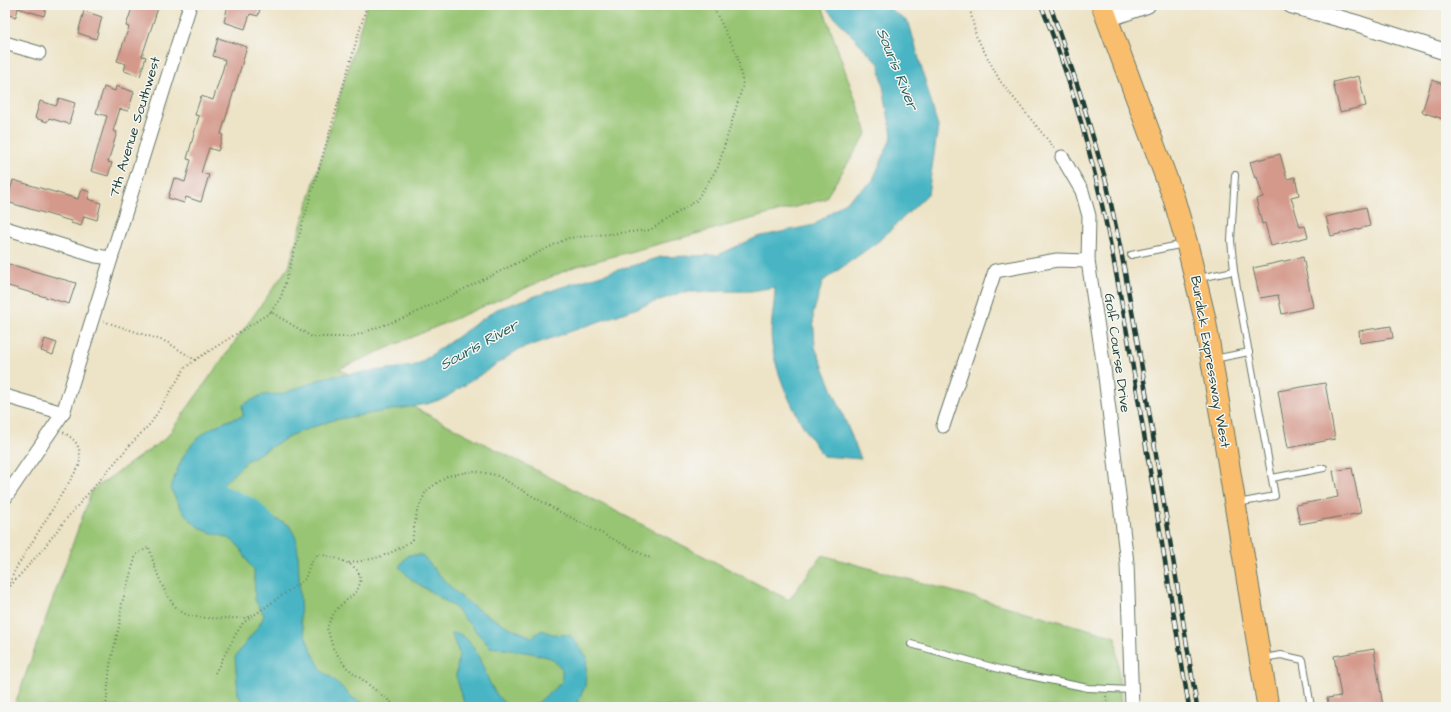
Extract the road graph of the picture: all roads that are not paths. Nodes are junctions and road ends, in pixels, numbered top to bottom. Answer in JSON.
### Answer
{"nodes":[{"id":1,"x":190,"y":5,"type":"edge"},
{"id":2,"x":1147,"y":5,"type":"edge"},
{"id":3,"x":1291,"y":5,"type":"edge"},
{"id":4,"x":1105,"y":12,"type":"edge"},
{"id":5,"x":5,"y":43,"type":"edge"},
{"id":6,"x":1446,"y":52,"type":"edge"},
{"id":7,"x":39,"y":53,"type":"dead end"},
{"id":8,"x":1062,"y":157,"type":"road end"},
{"id":9,"x":1234,"y":175,"type":"dead end"},
{"id":10,"x":5,"y":228,"type":"edge"},
{"id":11,"x":1187,"y":244,"type":"junction"},
{"id":12,"x":1131,"y":256,"type":"dead end"},
{"id":13,"x":111,"y":258,"type":"junction"},
{"id":14,"x":1088,"y":261,"type":"junction"},
{"id":15,"x":1234,"y":271,"type":"junction"},
{"id":16,"x":1196,"y":278,"type":"junction"},
{"id":17,"x":1249,"y":352,"type":"junction"},
{"id":18,"x":1212,"y":360,"type":"junction"},
{"id":19,"x":5,"y":396,"type":"edge"},
{"id":20,"x":63,"y":413,"type":"junction"},
{"id":21,"x":943,"y":426,"type":"dead end"},
{"id":22,"x":1324,"y":468,"type":"dead end"},
{"id":23,"x":1272,"y":478,"type":"junction"},
{"id":24,"x":5,"y":498,"type":"edge"},
{"id":25,"x":1235,"y":504,"type":"junction"},
{"id":26,"x":911,"y":644,"type":"dead end"},
{"id":27,"x":1260,"y":659,"type":"junction"},
{"id":28,"x":1131,"y":690,"type":"junction"},
{"id":29,"x":1132,"y":707,"type":"edge"},
{"id":30,"x":1268,"y":707,"type":"edge"},
{"id":31,"x":1311,"y":707,"type":"edge"}],
"edges":[{"from":1,"to":13,"type":"street","name":"7th Avenue Southwest"},
{"from":2,"to":4,"type":"street"},
{"from":3,"to":6,"type":"street"},
{"from":4,"to":11,"type":"main road","name":"Burdick Expressway West"},
{"from":5,"to":7,"type":"street"},
{"from":8,"to":14,"type":"street","name":"Golf Course Drive"},
{"from":9,"to":15,"type":"lane"},
{"from":10,"to":13,"type":"street"},
{"from":11,"to":12,"type":"lane"},
{"from":11,"to":16,"type":"main road","name":"Burdick Expressway West"},
{"from":13,"to":20,"type":"street","name":"7th Avenue Southwest"},
{"from":14,"to":21,"type":"street"},
{"from":14,"to":28,"type":"street","name":"Golf Course Drive"},
{"from":15,"to":16,"type":"lane"},
{"from":15,"to":17,"type":"lane"},
{"from":16,"to":18,"type":"main road","name":"Burdick Expressway West"},
{"from":17,"to":18,"type":"lane"},
{"from":17,"to":23,"type":"lane"},
{"from":18,"to":25,"type":"main road","name":"Burdick Expressway West"},
{"from":19,"to":20,"type":"street"},
{"from":20,"to":24,"type":"street","name":"7th Avenue Southwest"},
{"from":22,"to":23,"type":"lane"},
{"from":23,"to":25,"type":"lane"},
{"from":25,"to":27,"type":"main road","name":"Burdick Expressway West"},
{"from":26,"to":28,"type":"lane"},
{"from":27,"to":30,"type":"main road","name":"Burdick Expressway West"},
{"from":27,"to":31,"type":"lane"},
{"from":28,"to":29,"type":"street","name":"Golf Course Drive"}]}
